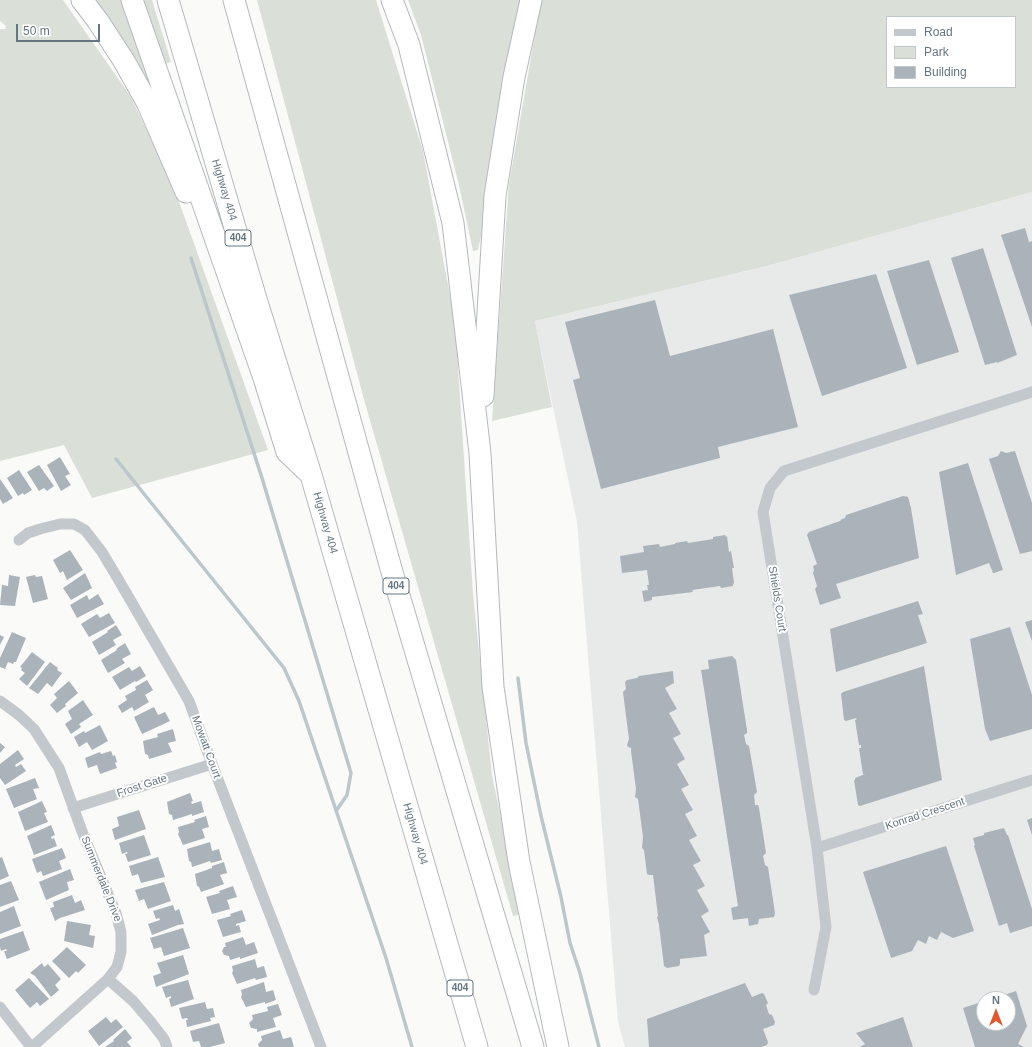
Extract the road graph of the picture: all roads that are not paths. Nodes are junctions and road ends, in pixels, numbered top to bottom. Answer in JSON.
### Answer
{"nodes":[{"id":1,"x":82,"y":0,"type":"edge"},
{"id":2,"x":132,"y":0,"type":"edge"},
{"id":3,"x":168,"y":0,"type":"edge"},
{"id":4,"x":234,"y":0,"type":"edge"},
{"id":5,"x":392,"y":0,"type":"edge"},
{"id":6,"x":531,"y":0,"type":"edge"},
{"id":7,"x":229,"y":277,"type":"junction"},
{"id":8,"x":1032,"y":392,"type":"edge"},
{"id":9,"x":480,"y":453,"type":"junction"},
{"id":10,"x":311,"y":475,"type":"junction"},
{"id":11,"x":20,"y":540,"type":"dead end"},
{"id":12,"x":0,"y":701,"type":"edge"},
{"id":13,"x":212,"y":764,"type":"junction"},
{"id":14,"x":1032,"y":780,"type":"edge"},
{"id":15,"x":73,"y":808,"type":"junction"},
{"id":16,"x":817,"y":848,"type":"junction"},
{"id":17,"x":108,"y":979,"type":"junction"},
{"id":18,"x":814,"y":990,"type":"dead end"},
{"id":19,"x":0,"y":1007,"type":"edge"},
{"id":20,"x":32,"y":1047,"type":"edge"},
{"id":21,"x":167,"y":1047,"type":"edge"},
{"id":22,"x":321,"y":1047,"type":"edge"},
{"id":23,"x":477,"y":1047,"type":"edge"},
{"id":24,"x":533,"y":1047,"type":"edge"},
{"id":25,"x":558,"y":1047,"type":"edge"}],
"edges":[{"from":1,"to":7,"type":"highway"},
{"from":2,"to":7,"type":"highway"},
{"from":3,"to":10,"type":"highway","name":"Highway 404","number":"404"},
{"from":4,"to":24,"type":"highway","number":"404"},
{"from":5,"to":9,"type":"highway"},
{"from":6,"to":9,"type":"highway"},
{"from":7,"to":10,"type":"highway"},
{"from":8,"to":16,"type":"street","name":"Shields Court"},
{"from":9,"to":25,"type":"highway"},
{"from":10,"to":23,"type":"highway","name":"Highway 404","number":"404"},
{"from":11,"to":13,"type":"street","name":"Mowatt Court"},
{"from":12,"to":15,"type":"street","name":"Summerdale Drive"},
{"from":13,"to":15,"type":"street","name":"Frost Gate"},
{"from":13,"to":22,"type":"street","name":"Mowatt Court"},
{"from":14,"to":16,"type":"street","name":"Konrad Crescent"},
{"from":15,"to":17,"type":"street","name":"Summerdale Drive"},
{"from":16,"to":18,"type":"street","name":"Shields Court"},
{"from":17,"to":20,"type":"street","name":"Summerdale Drive"},
{"from":17,"to":21,"type":"street"},
{"from":19,"to":20,"type":"street"}]}
